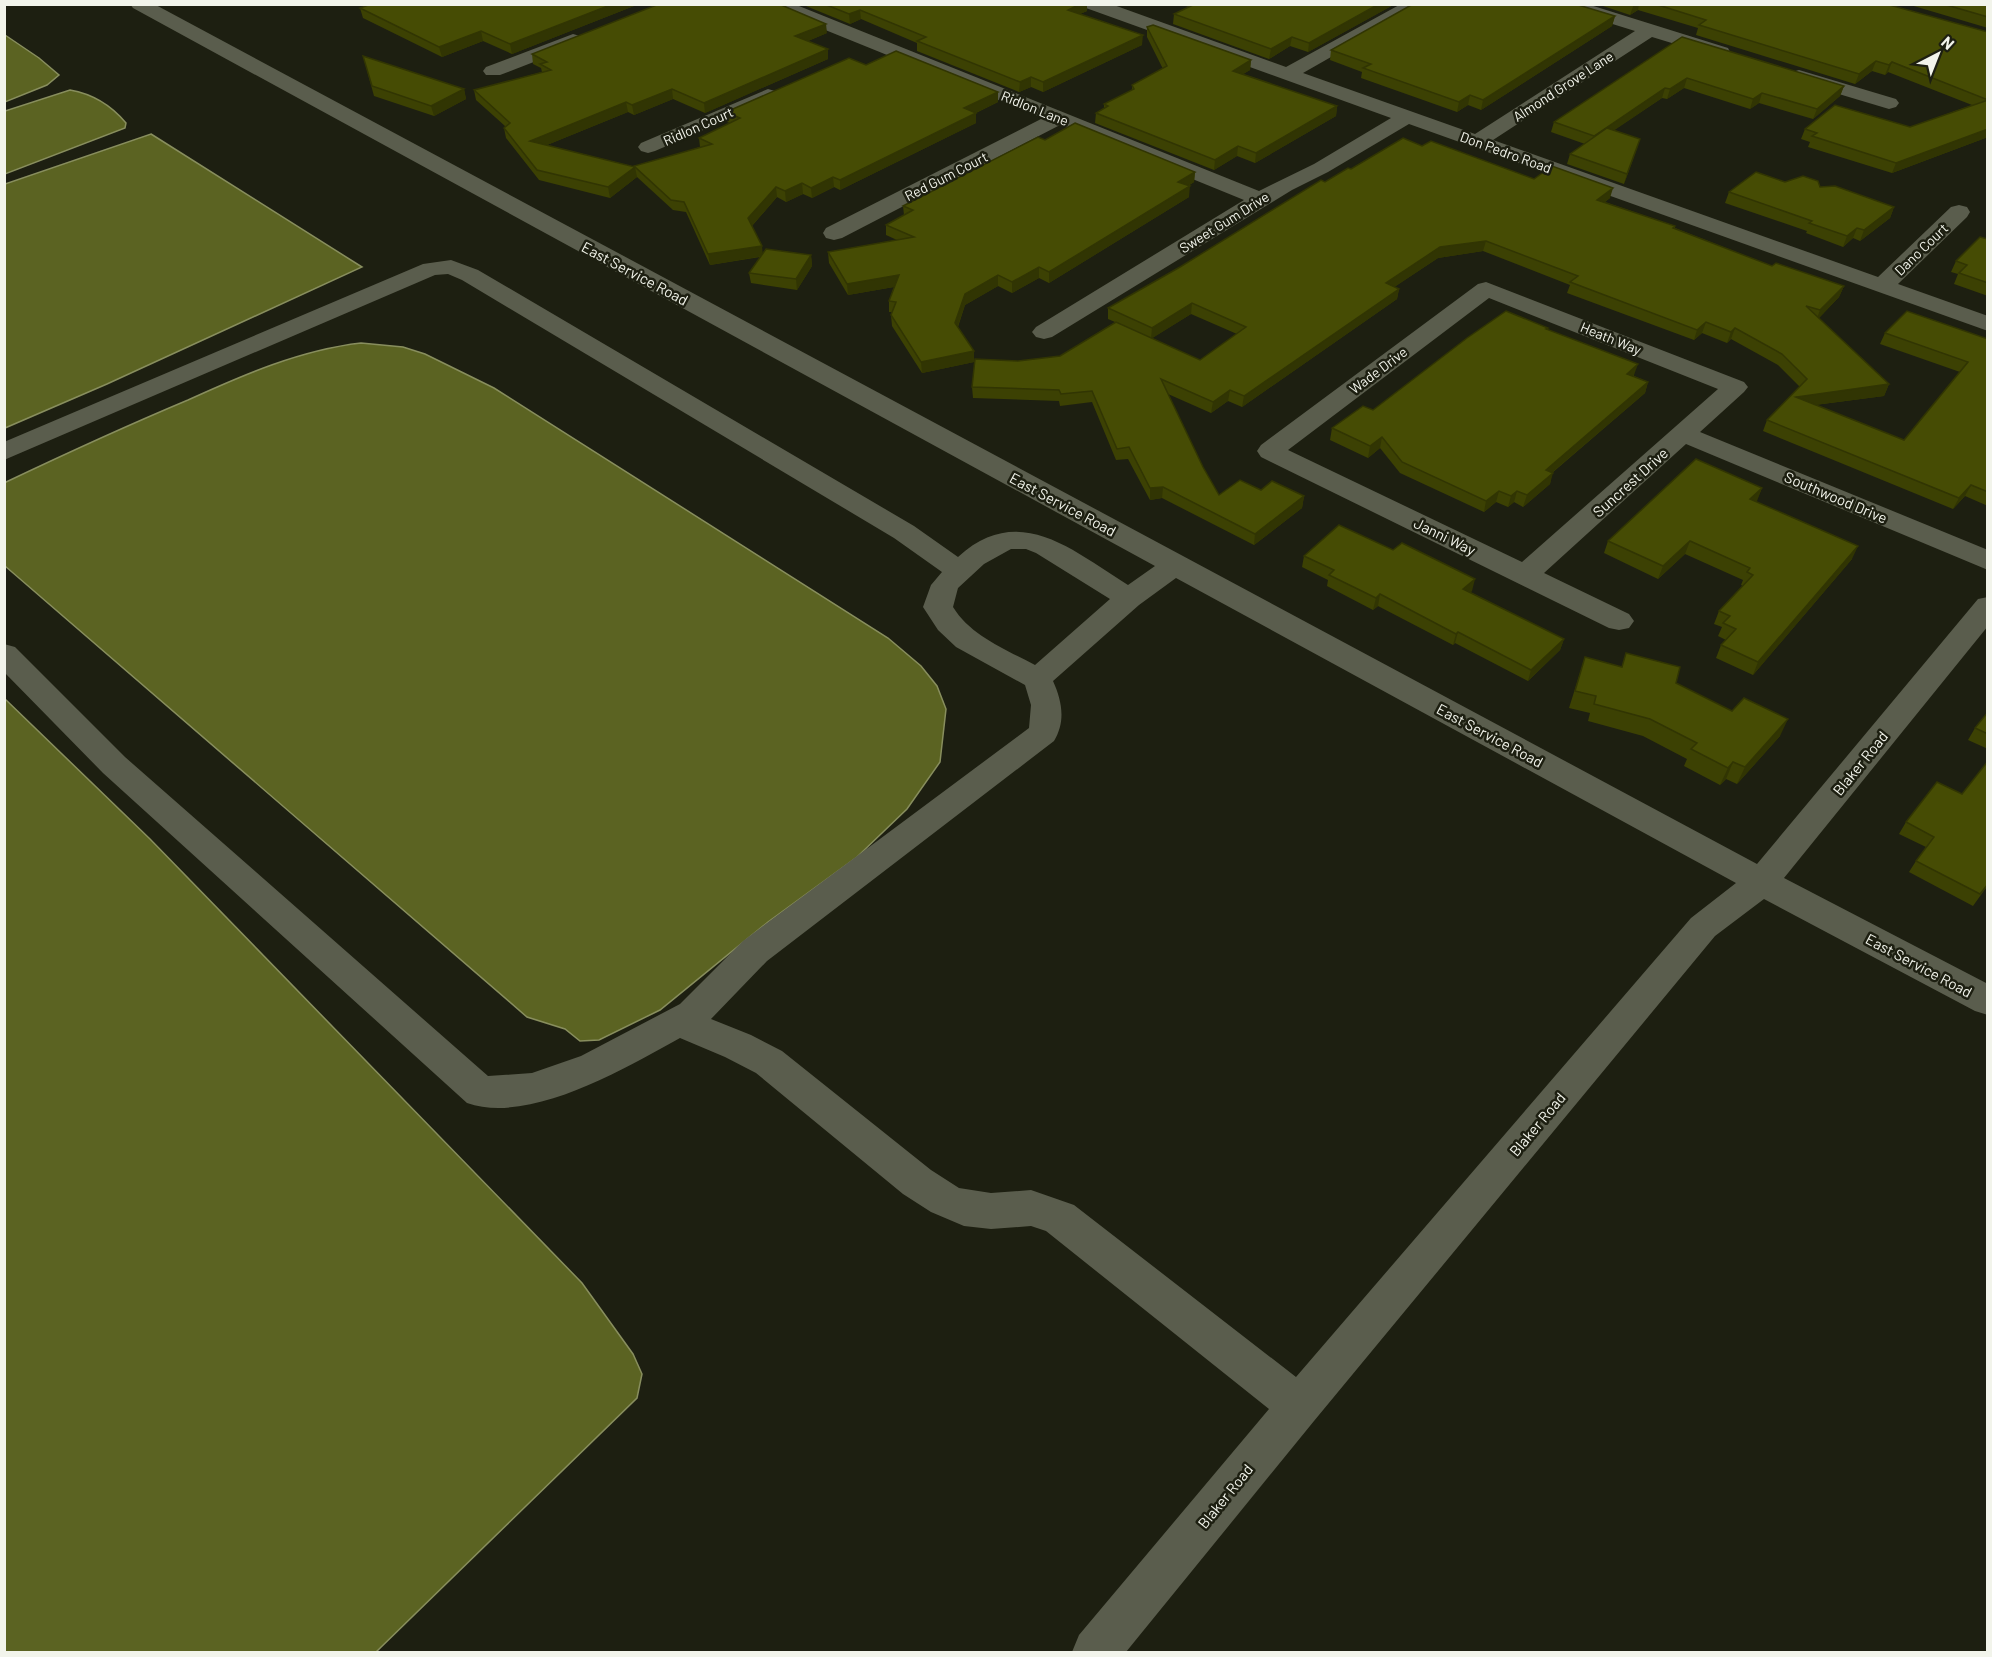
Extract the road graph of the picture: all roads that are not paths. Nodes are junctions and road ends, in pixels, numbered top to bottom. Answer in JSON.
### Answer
{"nodes":[{"id":1,"x":139,"y":4,"type":"edge"},
{"id":2,"x":777,"y":4,"type":"edge"},
{"id":3,"x":1092,"y":4,"type":"edge"},
{"id":4,"x":1139,"y":4,"type":"edge"},
{"id":5,"x":1415,"y":4,"type":"edge"},
{"id":6,"x":1567,"y":4,"type":"edge"},
{"id":7,"x":1119,"y":14,"type":"junction"},
{"id":8,"x":1650,"y":30,"type":"junction"},
{"id":9,"x":589,"y":33,"type":"edge"},
{"id":10,"x":879,"y":46,"type":"junction"},
{"id":11,"x":858,"y":55,"type":"dead end"},
{"id":12,"x":1741,"y":58,"type":"edge"},
{"id":13,"x":493,"y":71,"type":"dead end"},
{"id":14,"x":1786,"y":72,"type":"edge"},
{"id":15,"x":1287,"y":74,"type":"junction"},
{"id":16,"x":784,"y":87,"type":"edge"},
{"id":17,"x":1889,"y":103,"type":"dead end"},
{"id":18,"x":1406,"y":117,"type":"junction"},
{"id":19,"x":1059,"y":118,"type":"junction"},
{"id":20,"x":1476,"y":141,"type":"junction"},
{"id":21,"x":648,"y":147,"type":"dead end"},
{"id":22,"x":1260,"y":199,"type":"junction"},
{"id":23,"x":1959,"y":212,"type":"dead end"},
{"id":24,"x":834,"y":233,"type":"dead end"},
{"id":25,"x":1882,"y":286,"type":"junction"},
{"id":26,"x":1486,"y":289,"type":"joint"},
{"id":27,"x":1988,"y":324,"type":"edge"},
{"id":28,"x":1044,"y":332,"type":"dead end"},
{"id":29,"x":1735,"y":387,"type":"joint"},
{"id":30,"x":1684,"y":434,"type":"junction"},
{"id":31,"x":1270,"y":451,"type":"joint"},
{"id":32,"x":4,"y":452,"type":"edge"},
{"id":33,"x":1988,"y":561,"type":"edge"},
{"id":34,"x":1175,"y":565,"type":"junction"},
{"id":35,"x":961,"y":571,"type":"junction"},
{"id":36,"x":1525,"y":575,"type":"junction"},
{"id":37,"x":1129,"y":598,"type":"junction"},
{"id":38,"x":1988,"y":606,"type":"edge"},
{"id":39,"x":1619,"y":621,"type":"dead end"},
{"id":40,"x":4,"y":654,"type":"edge"},
{"id":41,"x":1036,"y":679,"type":"junction"},
{"id":42,"x":1762,"y":882,"type":"junction"},
{"id":43,"x":1988,"y":1001,"type":"edge"},
{"id":44,"x":678,"y":1022,"type":"junction"},
{"id":45,"x":1299,"y":1406,"type":"junction"},
{"id":46,"x":1096,"y":1653,"type":"edge"}],
"edges":[{"from":1,"to":34,"type":"street","name":"East Service Road"},
{"from":2,"to":10,"type":"street","name":"Ridlon Lane"},
{"from":3,"to":7,"type":"street","name":"Don Pedro Road"},
{"from":4,"to":7,"type":"street"},
{"from":5,"to":15,"type":"street"},
{"from":6,"to":8,"type":"street"},
{"from":7,"to":15,"type":"street","name":"Don Pedro Road"},
{"from":8,"to":12,"type":"street"},
{"from":8,"to":20,"type":"street","name":"Almond Grove Lane"},
{"from":9,"to":13,"type":"street"},
{"from":10,"to":11,"type":"street"},
{"from":10,"to":19,"type":"street","name":"Ridlon Lane"},
{"from":14,"to":17,"type":"street"},
{"from":15,"to":18,"type":"street","name":"Don Pedro Road"},
{"from":16,"to":21,"type":"street","name":"Ridlon Court"},
{"from":18,"to":20,"type":"street","name":"Don Pedro Road"},
{"from":18,"to":22,"type":"street","name":"Sweet Gum Drive"},
{"from":19,"to":22,"type":"street","name":"Ridlon Lane"},
{"from":19,"to":24,"type":"street","name":"Red Gum Court"},
{"from":20,"to":25,"type":"street","name":"Don Pedro Road"},
{"from":22,"to":28,"type":"street","name":"Sweet Gum Drive"},
{"from":23,"to":25,"type":"street","name":"Dano Court"},
{"from":25,"to":27,"type":"street","name":"Don Pedro Road"},
{"from":26,"to":29,"type":"street","name":"Heath Way"},
{"from":26,"to":31,"type":"street","name":"Wade Drive"},
{"from":29,"to":30,"type":"street","name":"Suncrest Drive"},
{"from":30,"to":33,"type":"street","name":"Southwood Drive"},
{"from":30,"to":36,"type":"street","name":"Suncrest Drive"},
{"from":31,"to":36,"type":"street","name":"Janni Way"},
{"from":32,"to":35,"type":"street"},
{"from":34,"to":37,"type":"street"},
{"from":34,"to":42,"type":"street","name":"East Service Road"},
{"from":35,"to":37,"type":"street"},
{"from":35,"to":41,"type":"street"},
{"from":36,"to":39,"type":"street","name":"Janni Way"},
{"from":37,"to":41,"type":"street"},
{"from":38,"to":42,"type":"street","name":"Blaker Road"},
{"from":40,"to":44,"type":"street"},
{"from":41,"to":44,"type":"street"},
{"from":42,"to":43,"type":"street","name":"East Service Road"},
{"from":42,"to":45,"type":"street","name":"Blaker Road"},
{"from":44,"to":45,"type":"street"},
{"from":45,"to":46,"type":"street","name":"Blaker Road"}]}
